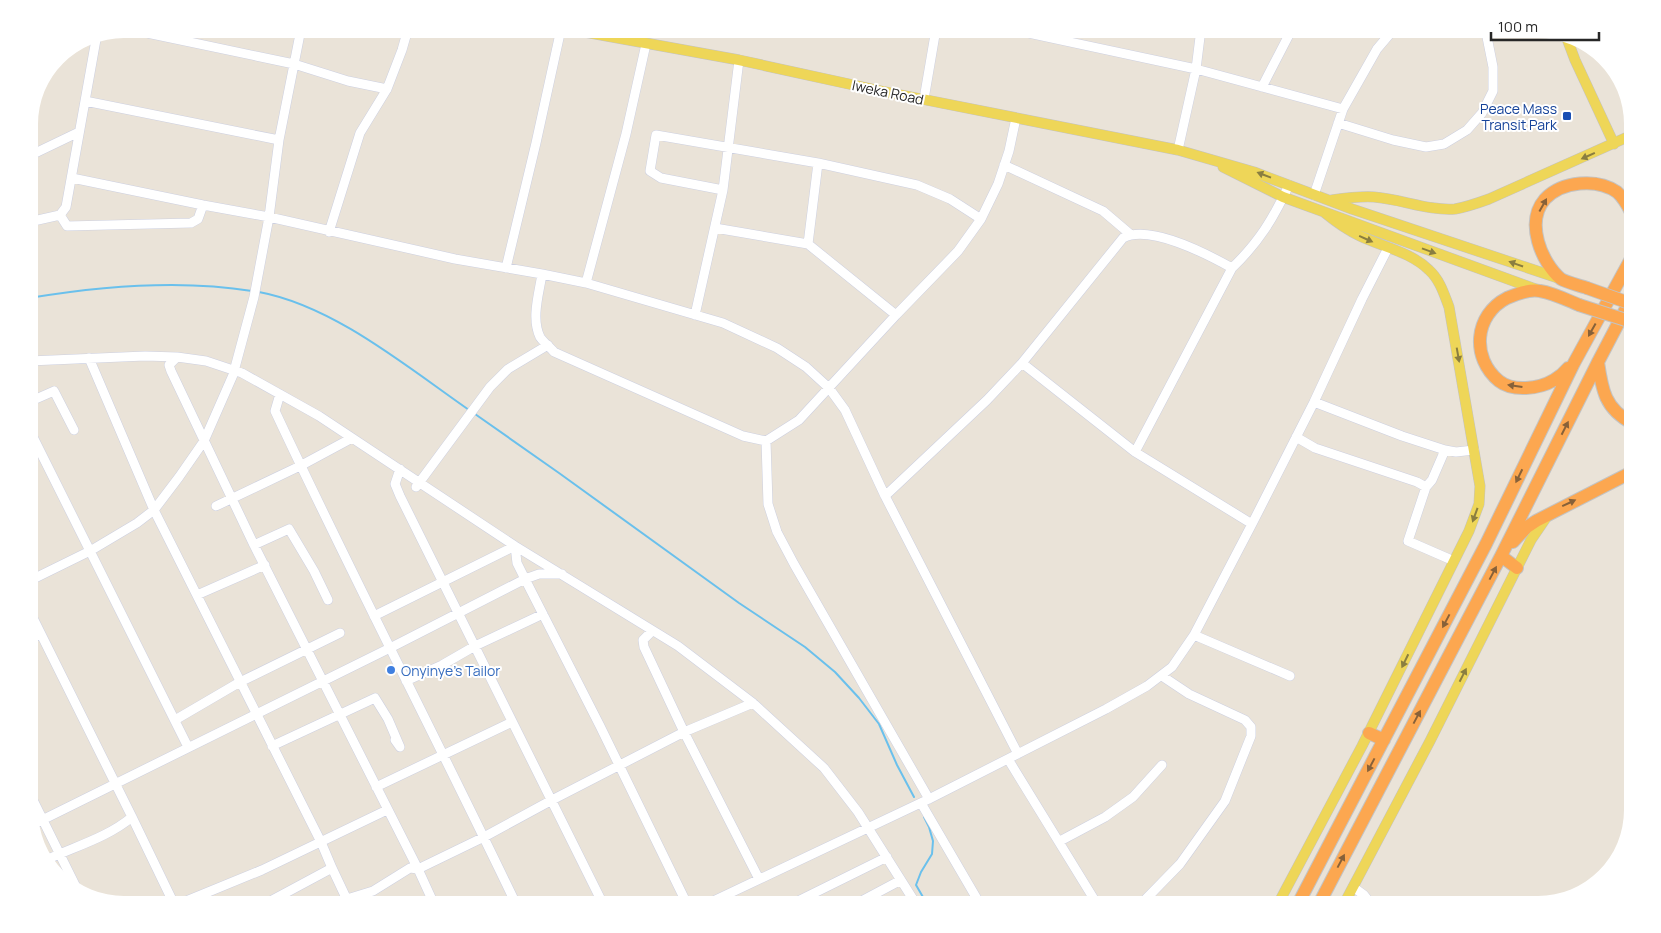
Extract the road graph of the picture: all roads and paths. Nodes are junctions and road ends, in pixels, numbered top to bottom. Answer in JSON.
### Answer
{"nodes":[{"id":1,"x":171,"y":38,"type":"edge"},
{"id":2,"x":299,"y":38,"type":"edge"},
{"id":3,"x":405,"y":38,"type":"edge"},
{"id":4,"x":559,"y":38,"type":"edge"},
{"id":5,"x":615,"y":38,"type":"edge"},
{"id":6,"x":933,"y":38,"type":"edge"},
{"id":7,"x":1051,"y":38,"type":"edge"},
{"id":8,"x":1199,"y":38,"type":"edge"},
{"id":9,"x":1287,"y":38,"type":"edge"},
{"id":10,"x":1386,"y":38,"type":"edge"},
{"id":11,"x":1487,"y":38,"type":"edge"},
{"id":12,"x":96,"y":42,"type":"edge"},
{"id":13,"x":1569,"y":43,"type":"edge"},
{"id":14,"x":646,"y":44,"type":"junction"},
{"id":15,"x":739,"y":60,"type":"junction"},
{"id":16,"x":294,"y":64,"type":"junction"},
{"id":17,"x":1196,"y":69,"type":"junction"},
{"id":18,"x":1262,"y":87,"type":"junction"},
{"id":19,"x":387,"y":89,"type":"junction"},
{"id":20,"x":924,"y":99,"type":"junction"},
{"id":21,"x":85,"y":101,"type":"junction"},
{"id":22,"x":1343,"y":109,"type":"junction"},
{"id":23,"x":1016,"y":118,"type":"junction"},
{"id":24,"x":1338,"y":123,"type":"junction"},
{"id":25,"x":79,"y":132,"type":"junction"},
{"id":26,"x":1623,"y":139,"type":"edge"},
{"id":27,"x":279,"y":140,"type":"junction"},
{"id":28,"x":1614,"y":144,"type":"junction"},
{"id":29,"x":728,"y":148,"type":"junction"},
{"id":30,"x":1178,"y":150,"type":"junction"},
{"id":31,"x":38,"y":152,"type":"edge"},
{"id":32,"x":1207,"y":158,"type":"junction"},
{"id":33,"x":818,"y":163,"type":"junction"},
{"id":34,"x":1004,"y":165,"type":"junction"},
{"id":35,"x":72,"y":178,"type":"junction"},
{"id":36,"x":1289,"y":185,"type":"junction"},
{"id":37,"x":723,"y":190,"type":"junction"},
{"id":38,"x":1314,"y":195,"type":"junction"},
{"id":39,"x":1283,"y":197,"type":"junction"},
{"id":40,"x":1623,"y":198,"type":"edge"},
{"id":41,"x":1328,"y":200,"type":"junction"},
{"id":42,"x":203,"y":205,"type":"junction"},
{"id":43,"x":1325,"y":214,"type":"junction"},
{"id":44,"x":60,"y":215,"type":"junction"},
{"id":45,"x":269,"y":217,"type":"junction"},
{"id":46,"x":981,"y":219,"type":"junction"},
{"id":47,"x":38,"y":220,"type":"edge"},
{"id":48,"x":715,"y":228,"type":"junction"},
{"id":49,"x":329,"y":232,"type":"junction"},
{"id":50,"x":1130,"y":234,"type":"junction"},
{"id":51,"x":808,"y":244,"type":"junction"},
{"id":52,"x":1388,"y":248,"type":"junction"},
{"id":53,"x":506,"y":268,"type":"junction"},
{"id":54,"x":1232,"y":268,"type":"junction"},
{"id":55,"x":542,"y":274,"type":"junction"},
{"id":56,"x":1623,"y":274,"type":"edge"},
{"id":57,"x":1562,"y":280,"type":"junction"},
{"id":58,"x":586,"y":283,"type":"junction"},
{"id":59,"x":1539,"y":290,"type":"junction"},
{"id":60,"x":1623,"y":301,"type":"edge"},
{"id":61,"x":1623,"y":314,"type":"edge"},
{"id":62,"x":695,"y":315,"type":"junction"},
{"id":63,"x":896,"y":315,"type":"junction"},
{"id":64,"x":1623,"y":319,"type":"edge"},
{"id":65,"x":548,"y":345,"type":"junction"},
{"id":66,"x":177,"y":357,"type":"junction"},
{"id":67,"x":89,"y":358,"type":"junction"},
{"id":68,"x":38,"y":361,"type":"edge"},
{"id":69,"x":1598,"y":362,"type":"junction"},
{"id":70,"x":1022,"y":363,"type":"junction"},
{"id":71,"x":1574,"y":363,"type":"junction"},
{"id":72,"x":234,"y":370,"type":"junction"},
{"id":73,"x":829,"y":388,"type":"junction"},
{"id":74,"x":280,"y":394,"type":"junction"},
{"id":75,"x":38,"y":398,"type":"edge"},
{"id":76,"x":1314,"y":402,"type":"junction"},
{"id":77,"x":1623,"y":417,"type":"edge"},
{"id":78,"x":74,"y":430,"type":"dead end"},
{"id":79,"x":1296,"y":437,"type":"junction"},
{"id":80,"x":352,"y":438,"type":"junction"},
{"id":81,"x":204,"y":440,"type":"junction"},
{"id":82,"x":766,"y":442,"type":"junction"},
{"id":83,"x":38,"y":447,"type":"edge"},
{"id":84,"x":1445,"y":450,"type":"junction"},
{"id":85,"x":1474,"y":450,"type":"junction"},
{"id":86,"x":1135,"y":452,"type":"junction"},
{"id":87,"x":300,"y":466,"type":"junction"},
{"id":88,"x":400,"y":469,"type":"junction"},
{"id":89,"x":1624,"y":476,"type":"edge"},
{"id":90,"x":418,"y":484,"type":"junction"},
{"id":91,"x":1426,"y":487,"type":"junction"},
{"id":92,"x":885,"y":496,"type":"junction"},
{"id":93,"x":231,"y":498,"type":"junction"},
{"id":94,"x":216,"y":506,"type":"dead end"},
{"id":95,"x":154,"y":510,"type":"junction"},
{"id":96,"x":1549,"y":513,"type":"junction"},
{"id":97,"x":1252,"y":524,"type":"junction"},
{"id":98,"x":254,"y":545,"type":"junction"},
{"id":99,"x":515,"y":546,"type":"junction"},
{"id":100,"x":90,"y":551,"type":"junction"},
{"id":101,"x":1502,"y":555,"type":"junction"},
{"id":102,"x":1454,"y":561,"type":"junction"},
{"id":103,"x":265,"y":565,"type":"junction"},
{"id":104,"x":1517,"y":568,"type":"junction"},
{"id":105,"x":562,"y":574,"type":"junction"},
{"id":106,"x":38,"y":577,"type":"edge"},
{"id":107,"x":525,"y":579,"type":"junction"},
{"id":108,"x":443,"y":582,"type":"junction"},
{"id":109,"x":197,"y":595,"type":"junction"},
{"id":110,"x":328,"y":600,"type":"dead end"},
{"id":111,"x":459,"y":613,"type":"junction"},
{"id":112,"x":543,"y":614,"type":"junction"},
{"id":113,"x":374,"y":616,"type":"junction"},
{"id":114,"x":38,"y":628,"type":"edge"},
{"id":115,"x":652,"y":631,"type":"junction"},
{"id":116,"x":340,"y":633,"type":"dead end"},
{"id":117,"x":41,"y":634,"type":"junction"},
{"id":118,"x":38,"y":635,"type":"edge"},
{"id":119,"x":1194,"y":635,"type":"junction"},
{"id":120,"x":475,"y":646,"type":"junction"},
{"id":121,"x":390,"y":648,"type":"junction"},
{"id":122,"x":307,"y":650,"type":"junction"},
{"id":123,"x":1162,"y":676,"type":"junction"},
{"id":124,"x":1290,"y":676,"type":"dead end"},
{"id":125,"x":322,"y":681,"type":"junction"},
{"id":126,"x":406,"y":681,"type":"junction"},
{"id":127,"x":240,"y":682,"type":"junction"},
{"id":128,"x":754,"y":703,"type":"junction"},
{"id":129,"x":256,"y":714,"type":"junction"},
{"id":130,"x":339,"y":714,"type":"junction"},
{"id":131,"x":175,"y":720,"type":"junction"},
{"id":132,"x":512,"y":722,"type":"junction"},
{"id":133,"x":684,"y":732,"type":"junction"},
{"id":134,"x":1369,"y":733,"type":"junction"},
{"id":135,"x":395,"y":740,"type":"dead end"},
{"id":136,"x":1384,"y":740,"type":"junction"},
{"id":137,"x":272,"y":746,"type":"junction"},
{"id":138,"x":188,"y":747,"type":"junction"},
{"id":139,"x":1018,"y":754,"type":"junction"},
{"id":140,"x":443,"y":756,"type":"junction"},
{"id":141,"x":1008,"y":759,"type":"junction"},
{"id":142,"x":618,"y":765,"type":"junction"},
{"id":143,"x":1162,"y":765,"type":"dead end"},
{"id":144,"x":116,"y":784,"type":"junction"},
{"id":145,"x":376,"y":788,"type":"junction"},
{"id":146,"x":552,"y":800,"type":"junction"},
{"id":147,"x":925,"y":801,"type":"junction"},
{"id":148,"x":38,"y":810,"type":"edge"},
{"id":149,"x":387,"y":810,"type":"junction"},
{"id":150,"x":132,"y":817,"type":"junction"},
{"id":151,"x":43,"y":820,"type":"junction"},
{"id":152,"x":39,"y":822,"type":"edge"},
{"id":153,"x":868,"y":828,"type":"junction"},
{"id":154,"x":484,"y":837,"type":"junction"},
{"id":155,"x":1060,"y":841,"type":"junction"},
{"id":156,"x":321,"y":842,"type":"junction"},
{"id":157,"x":60,"y":854,"type":"junction"},
{"id":158,"x":52,"y":857,"type":"edge"},
{"id":159,"x":886,"y":857,"type":"junction"},
{"id":160,"x":332,"y":868,"type":"junction"},
{"id":161,"x":418,"y":869,"type":"junction"},
{"id":162,"x":72,"y":879,"type":"edge"},
{"id":163,"x":759,"y":879,"type":"junction"},
{"id":164,"x":901,"y":880,"type":"junction"},
{"id":165,"x":1353,"y":887,"type":"junction"},
{"id":166,"x":170,"y":896,"type":"edge"},
{"id":167,"x":199,"y":896,"type":"edge"},
{"id":168,"x":280,"y":896,"type":"edge"},
{"id":169,"x":345,"y":896,"type":"edge"},
{"id":170,"x":362,"y":896,"type":"edge"},
{"id":171,"x":430,"y":896,"type":"edge"},
{"id":172,"x":512,"y":896,"type":"edge"},
{"id":173,"x":599,"y":896,"type":"edge"},
{"id":174,"x":683,"y":896,"type":"edge"},
{"id":175,"x":724,"y":896,"type":"edge"},
{"id":176,"x":808,"y":896,"type":"edge"},
{"id":177,"x":871,"y":896,"type":"edge"},
{"id":178,"x":911,"y":896,"type":"edge"},
{"id":179,"x":976,"y":896,"type":"edge"},
{"id":180,"x":1092,"y":896,"type":"edge"},
{"id":181,"x":1149,"y":896,"type":"edge"},
{"id":182,"x":1282,"y":896,"type":"edge"},
{"id":183,"x":1302,"y":896,"type":"edge"},
{"id":184,"x":1323,"y":896,"type":"edge"},
{"id":185,"x":1348,"y":896,"type":"edge"},
{"id":186,"x":1365,"y":896,"type":"edge"}],
"edges":[{"from":1,"to":16,"type":"street"},
{"from":2,"to":16,"type":"street"},
{"from":3,"to":19,"type":"street"},
{"from":4,"to":53,"type":"street"},
{"from":5,"to":14,"type":"main road","name":"Iweka Road"},
{"from":6,"to":20,"type":"street"},
{"from":7,"to":17,"type":"street"},
{"from":8,"to":17,"type":"street"},
{"from":9,"to":18,"type":"street"},
{"from":10,"to":22,"type":"street"},
{"from":11,"to":24,"type":"street"},
{"from":12,"to":21,"type":"street"},
{"from":13,"to":28,"type":"main road"},
{"from":14,"to":15,"type":"main road","name":"Iweka Road"},
{"from":14,"to":58,"type":"street"},
{"from":15,"to":20,"type":"main road","name":"Iweka Road"},
{"from":15,"to":29,"type":"street"},
{"from":16,"to":19,"type":"street"},
{"from":16,"to":27,"type":"street"},
{"from":17,"to":18,"type":"street"},
{"from":17,"to":30,"type":"street"},
{"from":18,"to":22,"type":"street"},
{"from":19,"to":49,"type":"street"},
{"from":20,"to":23,"type":"main road","name":"Iweka Road"},
{"from":21,"to":25,"type":"street"},
{"from":21,"to":27,"type":"street"},
{"from":22,"to":24,"type":"street"},
{"from":23,"to":30,"type":"main road","name":"Iweka Road"},
{"from":23,"to":34,"type":"street"},
{"from":24,"to":38,"type":"street"},
{"from":25,"to":31,"type":"street"},
{"from":25,"to":35,"type":"street"},
{"from":26,"to":28,"type":"main road"},
{"from":27,"to":45,"type":"street"},
{"from":28,"to":41,"type":"main road","one_way":true},
{"from":29,"to":33,"type":"street"},
{"from":29,"to":37,"type":"street"},
{"from":29,"to":37,"type":"street"},
{"from":30,"to":32,"type":"main road","name":"Iweka Road"},
{"from":36,"to":32,"type":"main road","one_way":true},
{"from":32,"to":39,"type":"main road"},
{"from":33,"to":46,"type":"street"},
{"from":33,"to":51,"type":"street"},
{"from":34,"to":46,"type":"street"},
{"from":34,"to":50,"type":"street"},
{"from":35,"to":42,"type":"street"},
{"from":35,"to":44,"type":"street"},
{"from":36,"to":38,"type":"main road"},
{"from":36,"to":39,"type":"street"},
{"from":37,"to":48,"type":"street"},
{"from":38,"to":41,"type":"main road"},
{"from":39,"to":43,"type":"main road"},
{"from":39,"to":54,"type":"street"},
{"from":57,"to":40,"type":"highway","one_way":true},
{"from":57,"to":41,"type":"main road","one_way":true},
{"from":42,"to":44,"type":"street"},
{"from":42,"to":45,"type":"street"},
{"from":43,"to":52,"type":"main road","one_way":true},
{"from":43,"to":59,"type":"main road","one_way":true},
{"from":44,"to":47,"type":"street"},
{"from":45,"to":49,"type":"street"},
{"from":45,"to":72,"type":"street"},
{"from":46,"to":63,"type":"street"},
{"from":48,"to":51,"type":"street"},
{"from":48,"to":62,"type":"street"},
{"from":49,"to":53,"type":"street"},
{"from":50,"to":54,"type":"street"},
{"from":50,"to":70,"type":"street"},
{"from":51,"to":63,"type":"street"},
{"from":52,"to":76,"type":"street"},
{"from":52,"to":85,"type":"main road","one_way":true},
{"from":53,"to":55,"type":"street"},
{"from":54,"to":86,"type":"street"},
{"from":55,"to":58,"type":"street"},
{"from":55,"to":65,"type":"street"},
{"from":56,"to":71,"type":"highway","one_way":true},
{"from":57,"to":60,"type":"highway","bridge":true},
{"from":58,"to":62,"type":"street"},
{"from":59,"to":64,"type":"highway","bridge":true},
{"from":71,"to":59,"type":"highway","one_way":true},
{"from":61,"to":69,"type":"highway"},
{"from":62,"to":73,"type":"street"},
{"from":63,"to":73,"type":"street"},
{"from":65,"to":82,"type":"street"},
{"from":65,"to":90,"type":"street"},
{"from":66,"to":67,"type":"street"},
{"from":66,"to":72,"type":"street"},
{"from":66,"to":81,"type":"street"},
{"from":67,"to":68,"type":"street"},
{"from":67,"to":95,"type":"street"},
{"from":69,"to":77,"type":"highway"},
{"from":101,"to":69,"type":"highway","one_way":true},
{"from":70,"to":86,"type":"street"},
{"from":70,"to":92,"type":"street"},
{"from":71,"to":136,"type":"highway","one_way":true},
{"from":72,"to":74,"type":"street"},
{"from":72,"to":81,"type":"street"},
{"from":73,"to":82,"type":"street"},
{"from":73,"to":92,"type":"street"},
{"from":74,"to":80,"type":"street"},
{"from":74,"to":87,"type":"street"},
{"from":75,"to":78,"type":"street"},
{"from":76,"to":79,"type":"street"},
{"from":76,"to":84,"type":"street"},
{"from":79,"to":91,"type":"street"},
{"from":79,"to":97,"type":"street"},
{"from":80,"to":87,"type":"street"},
{"from":80,"to":88,"type":"street"},
{"from":81,"to":93,"type":"street"},
{"from":81,"to":95,"type":"street"},
{"from":82,"to":147,"type":"street"},
{"from":83,"to":100,"type":"street"},
{"from":84,"to":85,"type":"street"},
{"from":84,"to":91,"type":"street"},
{"from":85,"to":102,"type":"main road","one_way":true},
{"from":86,"to":97,"type":"street"},
{"from":87,"to":93,"type":"street"},
{"from":87,"to":113,"type":"street"},
{"from":88,"to":90,"type":"street"},
{"from":88,"to":108,"type":"street"},
{"from":96,"to":89,"type":"highway","one_way":true},
{"from":90,"to":99,"type":"street"},
{"from":91,"to":102,"type":"street"},
{"from":92,"to":139,"type":"street"},
{"from":93,"to":94,"type":"street"},
{"from":93,"to":98,"type":"street"},
{"from":95,"to":100,"type":"street"},
{"from":95,"to":109,"type":"street"},
{"from":96,"to":101,"type":"highway"},
{"from":96,"to":104,"type":"main road"},
{"from":97,"to":119,"type":"street"},
{"from":98,"to":103,"type":"street"},
{"from":98,"to":110,"type":"street"},
{"from":99,"to":105,"type":"street"},
{"from":99,"to":107,"type":"street"},
{"from":99,"to":108,"type":"street"},
{"from":100,"to":106,"type":"street"},
{"from":100,"to":131,"type":"street"},
{"from":101,"to":104,"type":"highway"},
{"from":184,"to":101,"type":"highway","one_way":true},
{"from":102,"to":134,"type":"main road","one_way":true},
{"from":103,"to":109,"type":"street"},
{"from":103,"to":122,"type":"street"},
{"from":165,"to":104,"type":"main road","one_way":true},
{"from":105,"to":107,"type":"street"},
{"from":105,"to":115,"type":"street"},
{"from":107,"to":111,"type":"street"},
{"from":107,"to":112,"type":"street"},
{"from":108,"to":111,"type":"street"},
{"from":108,"to":113,"type":"street"},
{"from":109,"to":127,"type":"street"},
{"from":111,"to":120,"type":"street"},
{"from":111,"to":121,"type":"street"},
{"from":112,"to":120,"type":"street"},
{"from":112,"to":142,"type":"street"},
{"from":113,"to":121,"type":"street"},
{"from":114,"to":117,"type":"street"},
{"from":115,"to":128,"type":"street"},
{"from":115,"to":133,"type":"street"},
{"from":116,"to":122,"type":"street"},
{"from":117,"to":118,"type":"street"},
{"from":117,"to":144,"type":"street"},
{"from":119,"to":123,"type":"street"},
{"from":119,"to":124,"type":"street"},
{"from":120,"to":126,"type":"street"},
{"from":120,"to":132,"type":"street"},
{"from":121,"to":125,"type":"street"},
{"from":121,"to":126,"type":"street"},
{"from":122,"to":125,"type":"street"},
{"from":122,"to":127,"type":"street"},
{"from":123,"to":139,"type":"street"},
{"from":123,"to":181,"type":"street"},
{"from":125,"to":129,"type":"street"},
{"from":125,"to":130,"type":"street"},
{"from":126,"to":140,"type":"street"},
{"from":127,"to":129,"type":"street"},
{"from":127,"to":131,"type":"street"},
{"from":128,"to":133,"type":"street"},
{"from":128,"to":153,"type":"street"},
{"from":129,"to":137,"type":"street"},
{"from":129,"to":138,"type":"street"},
{"from":130,"to":135,"type":"street"},
{"from":130,"to":137,"type":"street"},
{"from":130,"to":145,"type":"street"},
{"from":131,"to":138,"type":"street"},
{"from":132,"to":140,"type":"street"},
{"from":132,"to":146,"type":"street"},
{"from":133,"to":142,"type":"street"},
{"from":133,"to":163,"type":"street"},
{"from":134,"to":136,"type":"highway"},
{"from":134,"to":182,"type":"main road"},
{"from":136,"to":183,"type":"highway","one_way":true},
{"from":137,"to":156,"type":"street"},
{"from":138,"to":144,"type":"street"},
{"from":139,"to":141,"type":"street"},
{"from":140,"to":145,"type":"street"},
{"from":140,"to":154,"type":"street"},
{"from":141,"to":147,"type":"street"},
{"from":141,"to":155,"type":"street"},
{"from":142,"to":146,"type":"street"},
{"from":142,"to":174,"type":"street"},
{"from":143,"to":155,"type":"street"},
{"from":144,"to":150,"type":"street"},
{"from":144,"to":151,"type":"street"},
{"from":145,"to":149,"type":"street"},
{"from":146,"to":154,"type":"street"},
{"from":146,"to":173,"type":"street"},
{"from":147,"to":153,"type":"street"},
{"from":147,"to":179,"type":"street"},
{"from":148,"to":151,"type":"street"},
{"from":149,"to":156,"type":"street"},
{"from":149,"to":161,"type":"street"},
{"from":150,"to":157,"type":"street"},
{"from":150,"to":166,"type":"street"},
{"from":151,"to":152,"type":"street"},
{"from":151,"to":157,"type":"street"},
{"from":153,"to":159,"type":"street"},
{"from":153,"to":163,"type":"street"},
{"from":154,"to":161,"type":"street"},
{"from":154,"to":172,"type":"street"},
{"from":155,"to":180,"type":"street"},
{"from":156,"to":160,"type":"street"},
{"from":156,"to":167,"type":"street"},
{"from":157,"to":158,"type":"street"},
{"from":157,"to":162,"type":"street"},
{"from":159,"to":164,"type":"street"},
{"from":159,"to":176,"type":"street"},
{"from":160,"to":168,"type":"street"},
{"from":160,"to":169,"type":"street"},
{"from":161,"to":170,"type":"street"},
{"from":161,"to":171,"type":"street"},
{"from":163,"to":175,"type":"street"},
{"from":164,"to":177,"type":"street"},
{"from":164,"to":178,"type":"street"},
{"from":165,"to":185,"type":"main road"},
{"from":165,"to":186,"type":"street"}]}
